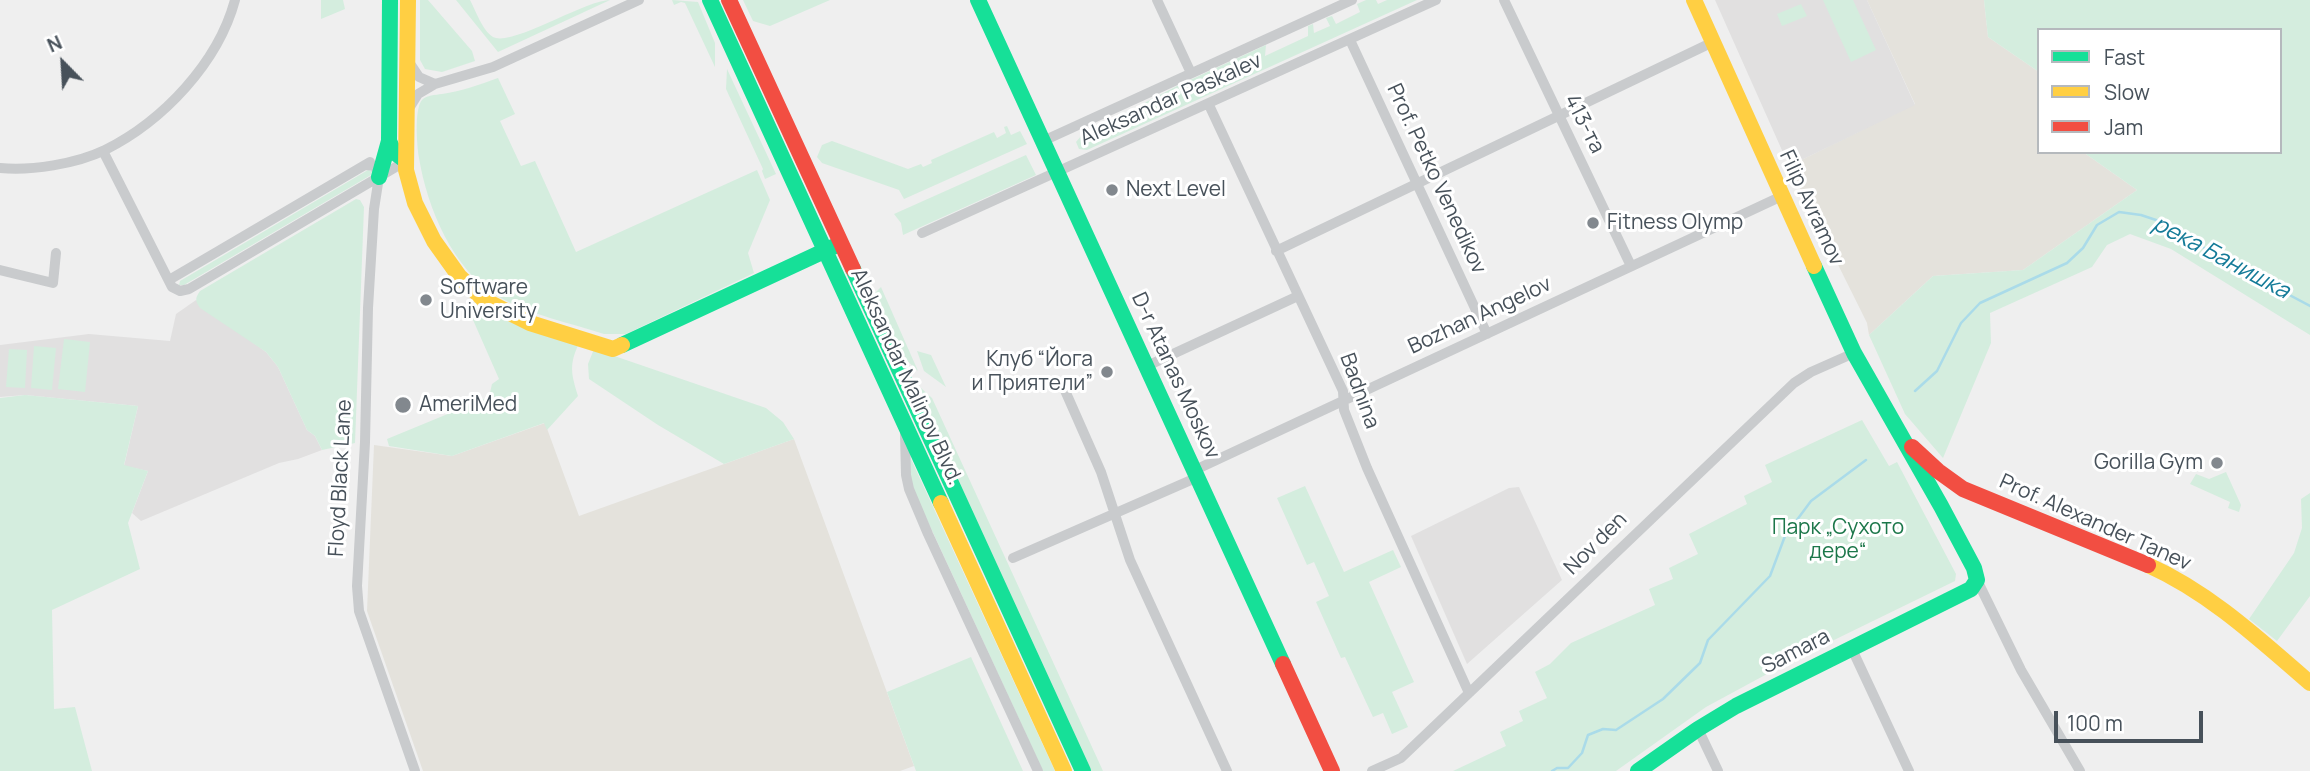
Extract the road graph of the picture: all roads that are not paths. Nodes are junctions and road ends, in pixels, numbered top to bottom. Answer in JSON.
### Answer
{"nodes":[{"id":1,"x":235,"y":0,"type":"edge"},
{"id":2,"x":390,"y":0,"type":"edge"},
{"id":3,"x":408,"y":0,"type":"edge"},
{"id":4,"x":639,"y":0,"type":"edge"},
{"id":5,"x":710,"y":0,"type":"edge"},
{"id":6,"x":729,"y":0,"type":"edge"},
{"id":7,"x":978,"y":0,"type":"edge"},
{"id":8,"x":1157,"y":0,"type":"edge"},
{"id":9,"x":1352,"y":0,"type":"edge"},
{"id":10,"x":1436,"y":0,"type":"edge"},
{"id":11,"x":1504,"y":0,"type":"edge"},
{"id":12,"x":1694,"y":0,"type":"edge"},
{"id":13,"x":1332,"y":4,"type":"edge"},
{"id":14,"x":1350,"y":40,"type":"junction"},
{"id":15,"x":1713,"y":42,"type":"junction"},
{"id":16,"x":408,"y":58,"type":"junction"},
{"id":17,"x":1191,"y":73,"type":"junction"},
{"id":18,"x":435,"y":84,"type":"junction"},
{"id":19,"x":1209,"y":105,"type":"junction"},
{"id":20,"x":407,"y":116,"type":"junction"},
{"id":21,"x":1560,"y":117,"type":"junction"},
{"id":22,"x":1043,"y":141,"type":"junction"},
{"id":23,"x":103,"y":151,"type":"junction"},
{"id":24,"x":396,"y":152,"type":"junction"},
{"id":25,"x":366,"y":165,"type":"junction"},
{"id":26,"x":0,"y":169,"type":"edge"},
{"id":27,"x":1058,"y":172,"type":"junction"},
{"id":28,"x":379,"y":177,"type":"junction"},
{"id":29,"x":1417,"y":184,"type":"junction"},
{"id":30,"x":352,"y":193,"type":"junction"},
{"id":31,"x":1782,"y":196,"type":"junction"},
{"id":32,"x":374,"y":209,"type":"junction"},
{"id":33,"x":922,"y":233,"type":"dead end"},
{"id":34,"x":841,"y":244,"type":"junction"},
{"id":35,"x":1276,"y":251,"type":"junction"},
{"id":36,"x":824,"y":252,"type":"junction"},
{"id":37,"x":57,"y":253,"type":"dead end"},
{"id":38,"x":1631,"y":266,"type":"junction"},
{"id":39,"x":0,"y":270,"type":"edge"},
{"id":40,"x":169,"y":280,"type":"junction"},
{"id":41,"x":1298,"y":296,"type":"junction"},
{"id":42,"x":1487,"y":334,"type":"junction"},
{"id":43,"x":1854,"y":353,"type":"junction"},
{"id":44,"x":1147,"y":366,"type":"junction"},
{"id":45,"x":1063,"y":386,"type":"dead end"},
{"id":46,"x":1344,"y":401,"type":"junction"},
{"id":47,"x":904,"y":423,"type":"junction"},
{"id":48,"x":1896,"y":429,"type":"junction"},
{"id":49,"x":1196,"y":474,"type":"junction"},
{"id":50,"x":1963,"y":489,"type":"junction"},
{"id":51,"x":1941,"y":506,"type":"junction"},
{"id":52,"x":1115,"y":514,"type":"junction"},
{"id":53,"x":1013,"y":558,"type":"dead end"},
{"id":54,"x":1977,"y":580,"type":"junction"},
{"id":55,"x":1851,"y":647,"type":"junction"},
{"id":56,"x":2310,"y":683,"type":"edge"},
{"id":57,"x":1469,"y":693,"type":"junction"},
{"id":58,"x":1698,"y":729,"type":"junction"},
{"id":59,"x":415,"y":771,"type":"edge"},
{"id":60,"x":1038,"y":771,"type":"edge"},
{"id":61,"x":1064,"y":771,"type":"edge"},
{"id":62,"x":1083,"y":771,"type":"edge"},
{"id":63,"x":1227,"y":771,"type":"edge"},
{"id":64,"x":1332,"y":771,"type":"edge"},
{"id":65,"x":1373,"y":771,"type":"edge"},
{"id":66,"x":1638,"y":771,"type":"edge"},
{"id":67,"x":1718,"y":771,"type":"edge"},
{"id":68,"x":1909,"y":771,"type":"edge"},
{"id":69,"x":2081,"y":771,"type":"edge"}],
"edges":[{"from":1,"to":23,"type":"street"},
{"from":2,"to":24,"type":"street"},
{"from":3,"to":16,"type":"street"},
{"from":4,"to":18,"type":"street"},
{"from":5,"to":36,"type":"street","name":"Aleksandar Malinov Blvd."},
{"from":6,"to":34,"type":"street","name":"Aleksandar Malinov Blvd."},
{"from":7,"to":22,"type":"street","name":"D-r Atanas Moskov"},
{"from":8,"to":17,"type":"street"},
{"from":9,"to":13,"type":"street","name":"Aleksandar Paskalev"},
{"from":10,"to":14,"type":"street","name":"Aleksandar Paskalev"},
{"from":11,"to":21,"type":"street","name":"413-та"},
{"from":12,"to":15,"type":"street","name":"Filip Avramov"},
{"from":13,"to":17,"type":"street","name":"Aleksandar Paskalev"},
{"from":14,"to":19,"type":"street","name":"Aleksandar Paskalev"},
{"from":14,"to":29,"type":"street","name":"Prof. Petko Venedikov"},
{"from":15,"to":21,"type":"street"},
{"from":15,"to":31,"type":"street","name":"Filip Avramov"},
{"from":16,"to":18,"type":"street"},
{"from":16,"to":20,"type":"street"},
{"from":17,"to":22,"type":"street","name":"Aleksandar Paskalev"},
{"from":18,"to":20,"type":"street"},
{"from":19,"to":27,"type":"street","name":"Aleksandar Paskalev"},
{"from":19,"to":35,"type":"street","name":"Badnina"},
{"from":20,"to":24,"type":"street"},
{"from":21,"to":29,"type":"street"},
{"from":21,"to":38,"type":"street","name":"413-та"},
{"from":22,"to":27,"type":"street","name":"D-r Atanas Moskov"},
{"from":23,"to":26,"type":"street"},
{"from":23,"to":40,"type":"street"},
{"from":24,"to":25,"type":"street"},
{"from":24,"to":28,"type":"street","name":"Floyd Black Lane"},
{"from":24,"to":36,"type":"street"},
{"from":25,"to":28,"type":"street"},
{"from":25,"to":40,"type":"street"},
{"from":27,"to":33,"type":"street","name":"Aleksandar Paskalev"},
{"from":27,"to":44,"type":"street","name":"D-r Atanas Moskov"},
{"from":28,"to":30,"type":"street"},
{"from":28,"to":32,"type":"street","name":"Floyd Black Lane"},
{"from":29,"to":35,"type":"street"},
{"from":29,"to":42,"type":"street","name":"Prof. Petko Venedikov"},
{"from":30,"to":32,"type":"street"},
{"from":30,"to":40,"type":"street"},
{"from":31,"to":38,"type":"street","name":"Bozhan Angelov"},
{"from":31,"to":43,"type":"street","name":"Filip Avramov"},
{"from":32,"to":59,"type":"street","name":"Floyd Black Lane"},
{"from":34,"to":36,"type":"street"},
{"from":34,"to":62,"type":"street","name":"Aleksandar Malinov Blvd."},
{"from":35,"to":41,"type":"street","name":"Badnina"},
{"from":36,"to":47,"type":"street","name":"Aleksandar Malinov Blvd."},
{"from":37,"to":39,"type":"street"},
{"from":38,"to":42,"type":"street","name":"Bozhan Angelov"},
{"from":41,"to":44,"type":"street"},
{"from":41,"to":46,"type":"street","name":"Badnina"},
{"from":42,"to":46,"type":"street","name":"Bozhan Angelov"},
{"from":43,"to":48,"type":"street","name":"Filip Avramov"},
{"from":43,"to":57,"type":"street","name":"Nov den"},
{"from":44,"to":49,"type":"street","name":"D-r Atanas Moskov"},
{"from":45,"to":52,"type":"street"},
{"from":46,"to":49,"type":"street","name":"Bozhan Angelov"},
{"from":46,"to":57,"type":"street","name":"Badnina"},
{"from":47,"to":60,"type":"street"},
{"from":47,"to":61,"type":"street","name":"Aleksandar Malinov Blvd."},
{"from":48,"to":50,"type":"street","name":"Prof. Alexander Tanev"},
{"from":48,"to":51,"type":"street"},
{"from":49,"to":52,"type":"street","name":"Bozhan Angelov"},
{"from":49,"to":64,"type":"street","name":"D-r Atanas Moskov"},
{"from":50,"to":51,"type":"street"},
{"from":50,"to":56,"type":"street","name":"Prof. Alexander Tanev"},
{"from":51,"to":54,"type":"street"},
{"from":52,"to":53,"type":"street","name":"Bozhan Angelov"},
{"from":52,"to":63,"type":"street"},
{"from":54,"to":55,"type":"street","name":"Samara"},
{"from":54,"to":69,"type":"street"},
{"from":55,"to":58,"type":"street","name":"Samara"},
{"from":55,"to":68,"type":"street"},
{"from":57,"to":65,"type":"street","name":"Nov den"},
{"from":58,"to":66,"type":"street","name":"Samara"},
{"from":58,"to":67,"type":"street"}]}
